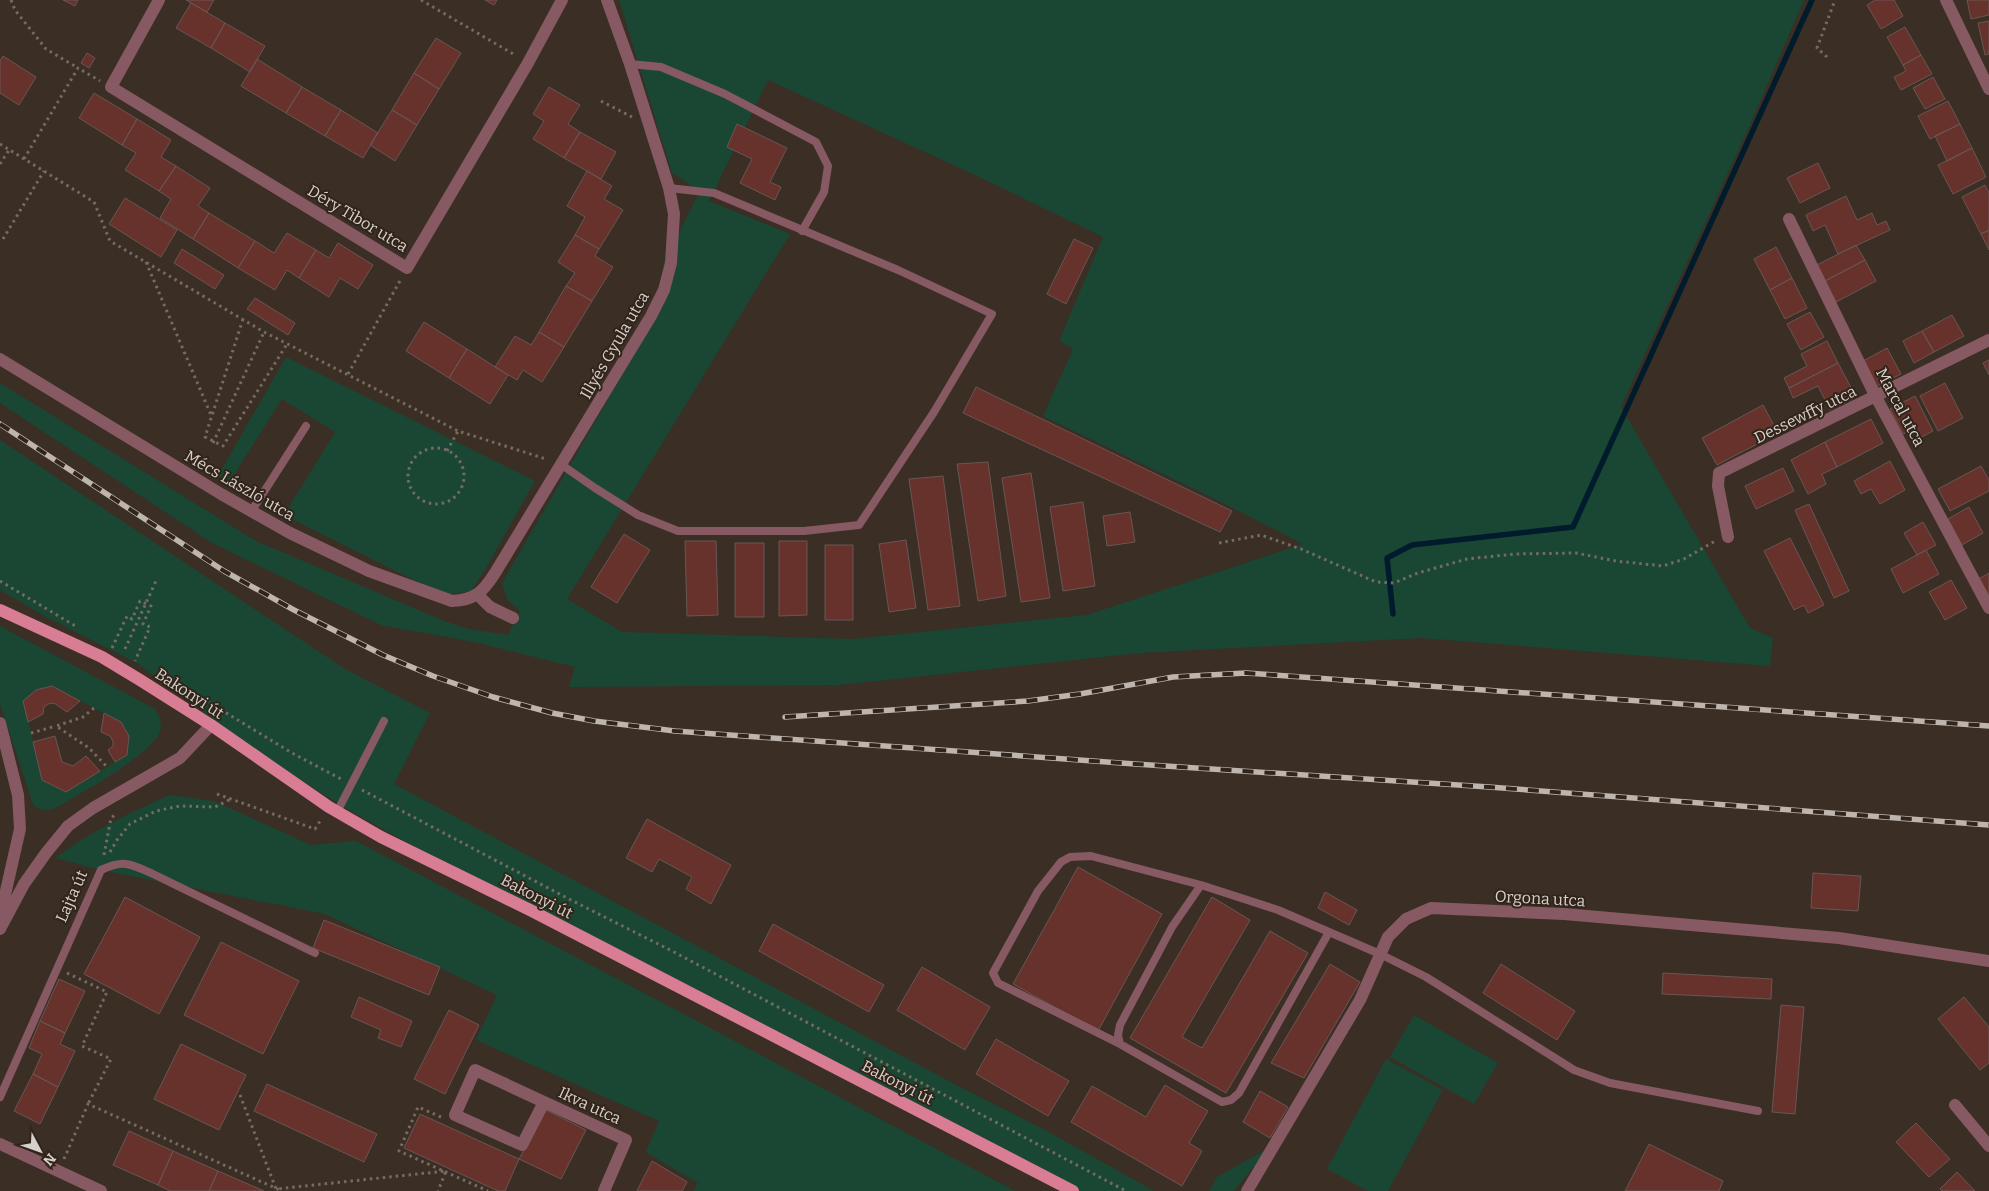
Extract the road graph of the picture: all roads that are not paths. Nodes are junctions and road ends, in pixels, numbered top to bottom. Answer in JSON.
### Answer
{"nodes":[{"id":1,"x":159,"y":0,"type":"edge"},
{"id":2,"x":562,"y":0,"type":"edge"},
{"id":3,"x":607,"y":0,"type":"edge"},
{"id":4,"x":1946,"y":0,"type":"edge"},
{"id":5,"x":630,"y":64,"type":"junction"},
{"id":6,"x":1989,"y":89,"type":"edge"},
{"id":7,"x":669,"y":188,"type":"junction"},
{"id":8,"x":1789,"y":219,"type":"dead end"},
{"id":9,"x":802,"y":231,"type":"junction"},
{"id":10,"x":1989,"y":340,"type":"edge"},
{"id":11,"x":0,"y":359,"type":"edge"},
{"id":12,"x":1876,"y":397,"type":"junction"},
{"id":13,"x":306,"y":426,"type":"dead end"},
{"id":14,"x":562,"y":464,"type":"junction"},
{"id":15,"x":251,"y":512,"type":"junction"},
{"id":16,"x":1728,"y":537,"type":"road end"},
{"id":17,"x":478,"y":595,"type":"junction"},
{"id":18,"x":1989,"y":608,"type":"edge"},
{"id":19,"x":0,"y":610,"type":"edge"},
{"id":20,"x":513,"y":618,"type":"dead end"},
{"id":21,"x":384,"y":721,"type":"dead end"},
{"id":22,"x":0,"y":723,"type":"edge"},
{"id":23,"x":211,"y":725,"type":"junction"},
{"id":24,"x":333,"y":810,"type":"junction"},
{"id":25,"x":1201,"y":885,"type":"junction"},
{"id":26,"x":0,"y":917,"type":"edge"},
{"id":27,"x":0,"y":929,"type":"edge"},
{"id":28,"x":1329,"y":932,"type":"junction"},
{"id":29,"x":315,"y":954,"type":"dead end"},
{"id":30,"x":1380,"y":954,"type":"junction"},
{"id":31,"x":1989,"y":961,"type":"edge"},
{"id":32,"x":1120,"y":1044,"type":"junction"},
{"id":33,"x":0,"y":1097,"type":"edge"},
{"id":34,"x":544,"y":1102,"type":"junction"},
{"id":35,"x":1955,"y":1105,"type":"dead end"},
{"id":36,"x":1758,"y":1111,"type":"dead end"},
{"id":37,"x":0,"y":1144,"type":"edge"},
{"id":38,"x":1989,"y":1146,"type":"edge"},
{"id":39,"x":101,"y":1191,"type":"edge"},
{"id":40,"x":604,"y":1191,"type":"edge"},
{"id":41,"x":1073,"y":1191,"type":"edge"},
{"id":42,"x":1247,"y":1191,"type":"edge"}],
"edges":[{"from":1,"to":2,"type":"street","name":"Déry Tibor utca"},
{"from":3,"to":5,"type":"street","name":"Illyés Gyula utca"},
{"from":4,"to":6,"type":"street"},
{"from":5,"to":7,"type":"street","name":"Illyés Gyula utca"},
{"from":5,"to":9,"type":"lane"},
{"from":7,"to":9,"type":"lane"},
{"from":7,"to":14,"type":"street","name":"Illyés Gyula utca"},
{"from":8,"to":12,"type":"street","name":"Marcal utca"},
{"from":9,"to":14,"type":"lane"},
{"from":10,"to":12,"type":"street","name":"Dessewffy utca"},
{"from":11,"to":15,"type":"street","name":"Mécs László utca"},
{"from":12,"to":16,"type":"street","name":"Dessewffy utca"},
{"from":12,"to":18,"type":"street","name":"Marcal utca"},
{"from":13,"to":15,"type":"lane"},
{"from":14,"to":17,"type":"street","name":"Illyés Gyula utca"},
{"from":15,"to":17,"type":"street","name":"Mécs László utca"},
{"from":17,"to":20,"type":"street"},
{"from":19,"to":23,"type":"main road","name":"Bakonyi út"},
{"from":21,"to":24,"type":"lane"},
{"from":22,"to":26,"type":"street"},
{"from":23,"to":24,"type":"main road","name":"Bakonyi út"},
{"from":23,"to":27,"type":"street"},
{"from":24,"to":41,"type":"main road","name":"Bakonyi út"},
{"from":25,"to":28,"type":"lane"},
{"from":25,"to":32,"type":"lane"},
{"from":25,"to":32,"type":"lane"},
{"from":28,"to":30,"type":"lane"},
{"from":28,"to":32,"type":"lane"},
{"from":29,"to":33,"type":"lane","name":"Lajta út"},
{"from":30,"to":31,"type":"street","name":"Orgona utca"},
{"from":30,"to":36,"type":"lane"},
{"from":30,"to":42,"type":"street","name":"Orgona utca"},
{"from":34,"to":34,"type":"street","name":"Ikva utca"},
{"from":34,"to":40,"type":"street","name":"Ikva utca"},
{"from":35,"to":38,"type":"street"},
{"from":37,"to":39,"type":"street"}]}
